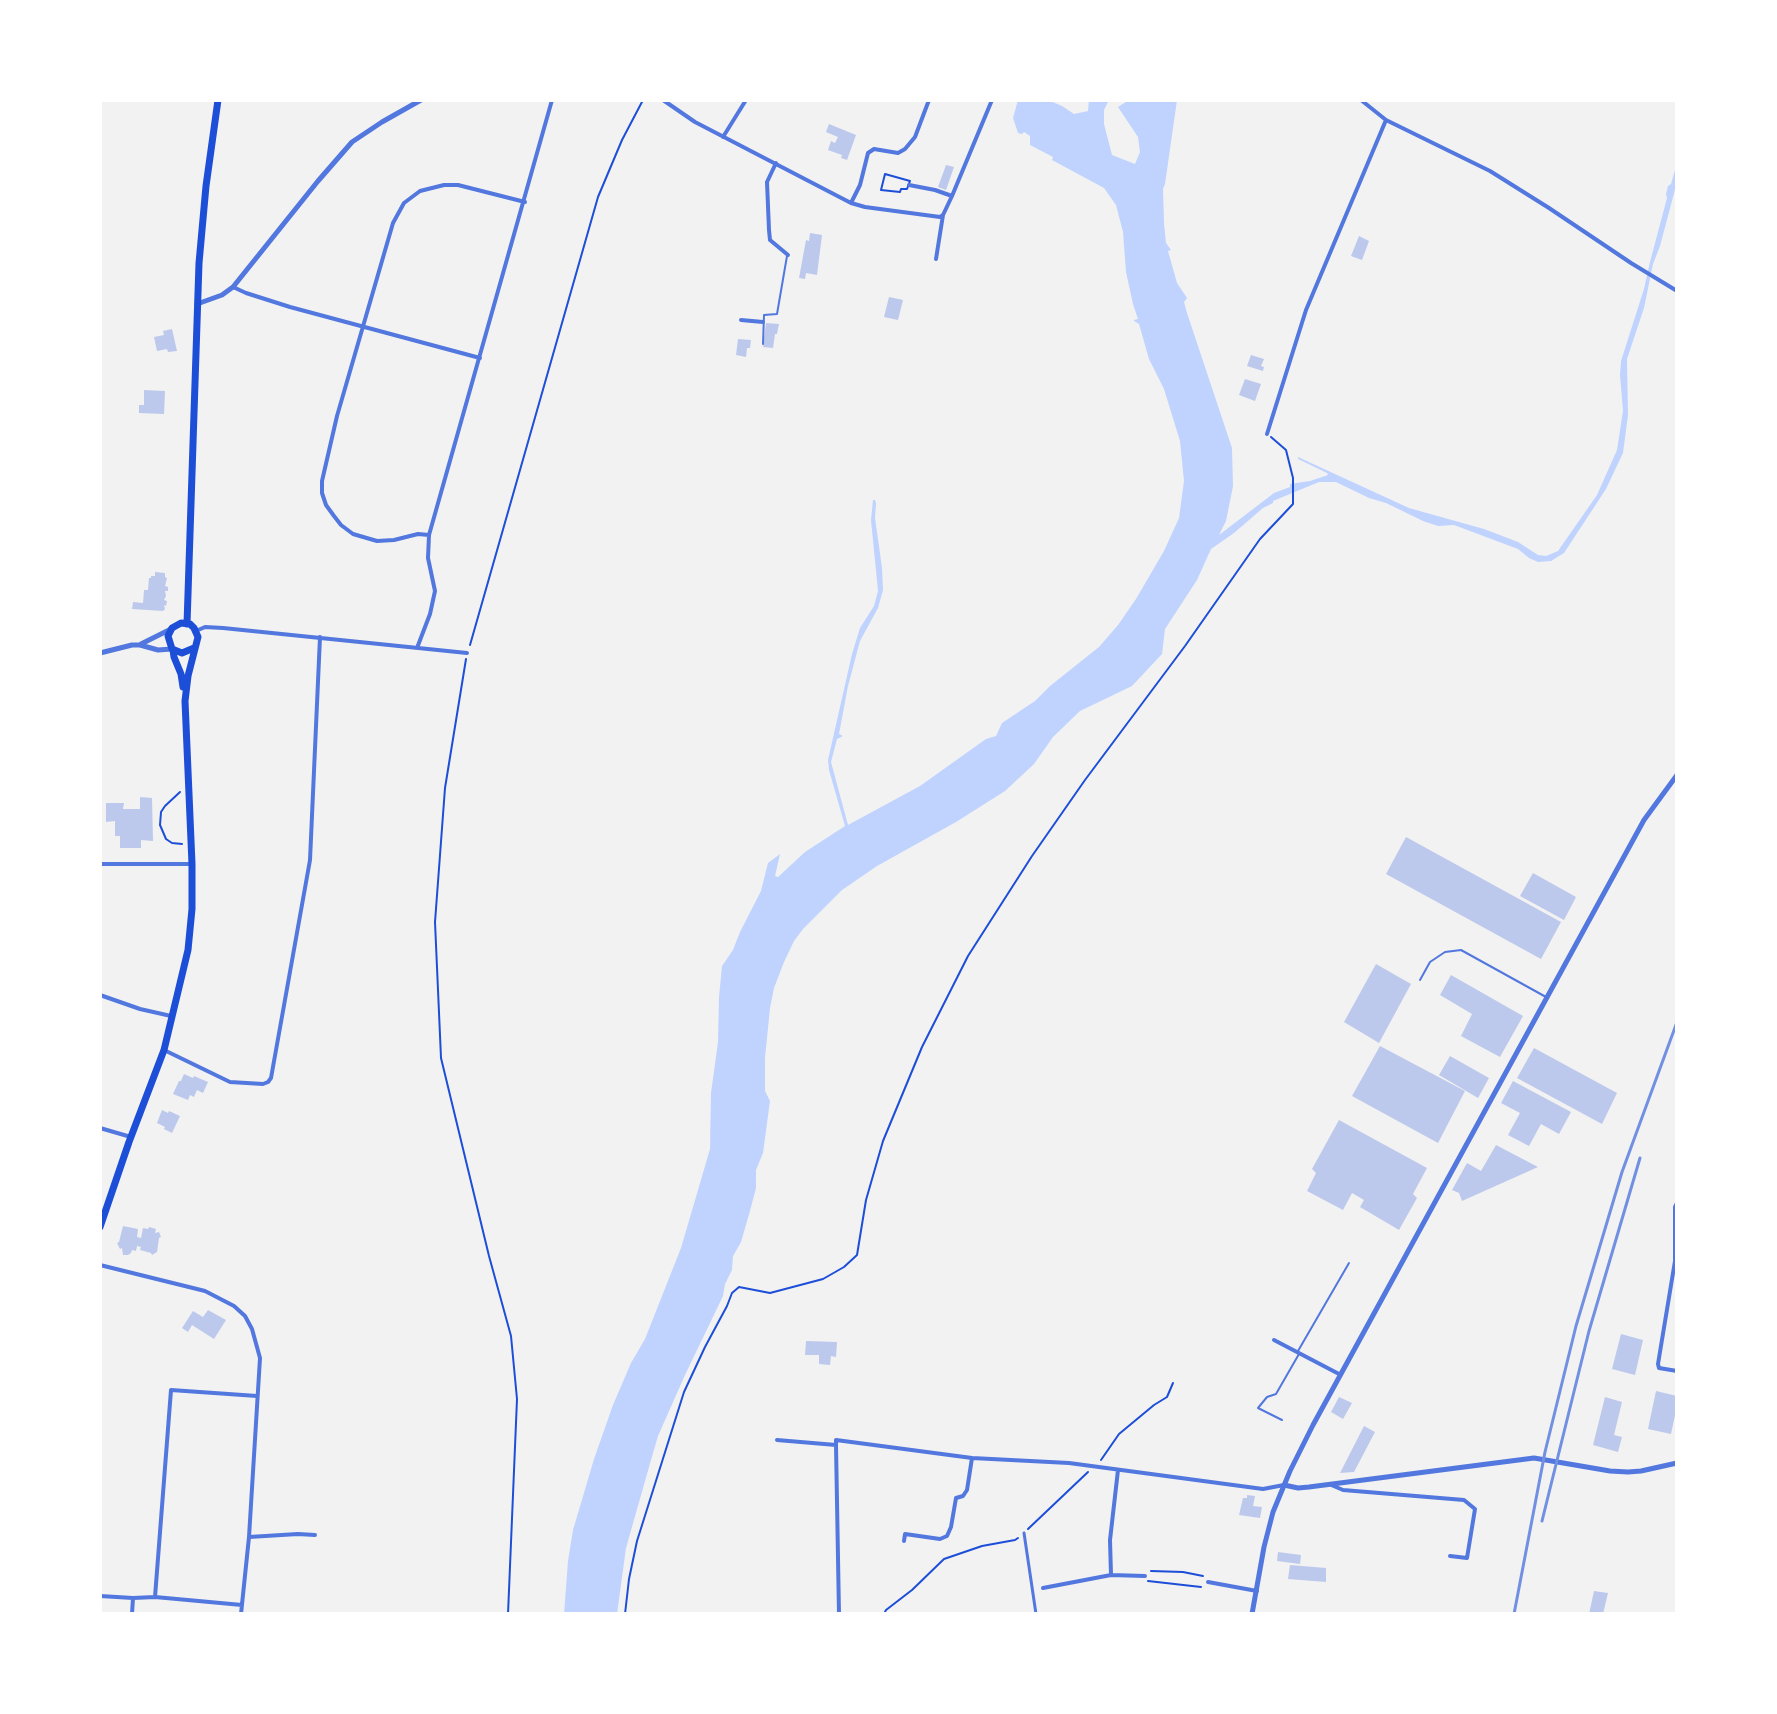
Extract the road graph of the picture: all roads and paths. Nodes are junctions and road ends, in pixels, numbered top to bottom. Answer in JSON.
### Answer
{"nodes":[{"id":1,"x":218,"y":100,"type":"edge"},
{"id":2,"x":421,"y":100,"type":"edge"},
{"id":3,"x":552,"y":100,"type":"edge"},
{"id":4,"x":643,"y":100,"type":"edge"},
{"id":5,"x":663,"y":100,"type":"edge"},
{"id":6,"x":746,"y":100,"type":"edge"},
{"id":7,"x":929,"y":100,"type":"edge"},
{"id":8,"x":992,"y":100,"type":"edge"},
{"id":9,"x":1361,"y":100,"type":"edge"},
{"id":10,"x":1386,"y":120,"type":"junction"},
{"id":11,"x":723,"y":137,"type":"junction"},
{"id":12,"x":776,"y":163,"type":"junction"},
{"id":13,"x":909,"y":185,"type":"junction"},
{"id":14,"x":952,"y":196,"type":"junction"},
{"id":15,"x":525,"y":202,"type":"junction"},
{"id":16,"x":851,"y":203,"type":"junction"},
{"id":17,"x":943,"y":215,"type":"junction"},
{"id":18,"x":788,"y":255,"type":"joint"},
{"id":19,"x":936,"y":259,"type":"dead end"},
{"id":20,"x":233,"y":287,"type":"junction"},
{"id":21,"x":1677,"y":291,"type":"edge"},
{"id":22,"x":197,"y":304,"type":"junction"},
{"id":23,"x":741,"y":320,"type":"dead end"},
{"id":24,"x":763,"y":322,"type":"junction"},
{"id":25,"x":364,"y":326,"type":"junction"},
{"id":26,"x":763,"y":344,"type":"dead end"},
{"id":27,"x":480,"y":358,"type":"junction"},
{"id":28,"x":1267,"y":434,"type":"joint"},
{"id":29,"x":429,"y":535,"type":"junction"},
{"id":30,"x":187,"y":624,"type":"junction"},
{"id":31,"x":171,"y":629,"type":"junction"},
{"id":32,"x":196,"y":631,"type":"junction"},
{"id":33,"x":320,"y":637,"type":"junction"},
{"id":34,"x":140,"y":645,"type":"junction"},
{"id":35,"x":194,"y":648,"type":"junction"},
{"id":36,"x":417,"y":648,"type":"junction"},
{"id":37,"x":173,"y":649,"type":"junction"},
{"id":38,"x":100,"y":653,"type":"edge"},
{"id":39,"x":467,"y":653,"type":"junction"},
{"id":40,"x":185,"y":701,"type":"junction"},
{"id":41,"x":1677,"y":775,"type":"edge"},
{"id":42,"x":188,"y":789,"type":"junction"},
{"id":43,"x":192,"y":843,"type":"junction"},
{"id":44,"x":100,"y":864,"type":"edge"},
{"id":45,"x":192,"y":864,"type":"junction"},
{"id":46,"x":1420,"y":980,"type":"dead end"},
{"id":47,"x":100,"y":995,"type":"edge"},
{"id":48,"x":1547,"y":998,"type":"junction"},
{"id":49,"x":174,"y":1016,"type":"junction"},
{"id":50,"x":164,"y":1050,"type":"junction"},
{"id":51,"x":100,"y":1128,"type":"edge"},
{"id":52,"x":131,"y":1137,"type":"junction"},
{"id":53,"x":1677,"y":1203,"type":"edge"},
{"id":54,"x":1675,"y":1212,"type":"edge"},
{"id":55,"x":100,"y":1227,"type":"edge"},
{"id":56,"x":1349,"y":1263,"type":"dead end"},
{"id":57,"x":100,"y":1265,"type":"edge"},
{"id":58,"x":1274,"y":1340,"type":"dead end"},
{"id":59,"x":1298,"y":1353,"type":"junction"},
{"id":60,"x":1677,"y":1371,"type":"edge"},
{"id":61,"x":1339,"y":1374,"type":"junction"},
{"id":62,"x":1173,"y":1383,"type":"dead end"},
{"id":63,"x":257,"y":1396,"type":"junction"},
{"id":64,"x":1282,"y":1420,"type":"dead end"},
{"id":65,"x":777,"y":1440,"type":"dead end"},
{"id":66,"x":836,"y":1445,"type":"junction"},
{"id":67,"x":972,"y":1458,"type":"junction"},
{"id":68,"x":1676,"y":1464,"type":"edge"},
{"id":69,"x":1094,"y":1467,"type":"junction"},
{"id":70,"x":1118,"y":1470,"type":"junction"},
{"id":71,"x":1329,"y":1484,"type":"junction"},
{"id":72,"x":1284,"y":1485,"type":"junction"},
{"id":73,"x":1024,"y":1533,"type":"junction"},
{"id":74,"x":315,"y":1535,"type":"dead end"},
{"id":75,"x":249,"y":1537,"type":"junction"},
{"id":76,"x":904,"y":1541,"type":"dead end"},
{"id":77,"x":1450,"y":1556,"type":"dead end"},
{"id":78,"x":1111,"y":1575,"type":"junction"},
{"id":79,"x":1145,"y":1576,"type":"junction"},
{"id":80,"x":1208,"y":1582,"type":"dead end"},
{"id":81,"x":1043,"y":1588,"type":"joint"},
{"id":82,"x":1032,"y":1589,"type":"junction"},
{"id":83,"x":1257,"y":1591,"type":"junction"},
{"id":84,"x":100,"y":1596,"type":"edge"},
{"id":85,"x":155,"y":1597,"type":"junction"},
{"id":86,"x":133,"y":1598,"type":"junction"},
{"id":87,"x":242,"y":1605,"type":"junction"},
{"id":88,"x":132,"y":1614,"type":"edge"},
{"id":89,"x":241,"y":1614,"type":"edge"},
{"id":90,"x":508,"y":1614,"type":"edge"},
{"id":91,"x":625,"y":1614,"type":"edge"},
{"id":92,"x":839,"y":1614,"type":"edge"},
{"id":93,"x":884,"y":1614,"type":"edge"},
{"id":94,"x":1036,"y":1614,"type":"edge"},
{"id":95,"x":1252,"y":1614,"type":"edge"}],
"edges":[{"from":1,"to":22,"type":"main road"},
{"from":2,"to":20,"type":"street"},
{"from":3,"to":15,"type":"street"},
{"from":4,"to":39,"type":"path"},
{"from":5,"to":11,"type":"street"},
{"from":6,"to":11,"type":"street"},
{"from":7,"to":16,"type":"street"},
{"from":8,"to":14,"type":"street"},
{"from":9,"to":10,"type":"street"},
{"from":10,"to":21,"type":"street"},
{"from":10,"to":28,"type":"street"},
{"from":11,"to":12,"type":"street"},
{"from":12,"to":16,"type":"street"},
{"from":12,"to":18,"type":"street"},
{"from":13,"to":13,"type":"path"},
{"from":13,"to":14,"type":"street"},
{"from":14,"to":17,"type":"street"},
{"from":15,"to":25,"type":"street"},
{"from":15,"to":27,"type":"street"},
{"from":16,"to":17,"type":"street"},
{"from":17,"to":19,"type":"street"},
{"from":18,"to":24,"type":"lane"},
{"from":20,"to":22,"type":"street"},
{"from":20,"to":25,"type":"street"},
{"from":22,"to":30,"type":"main road"},
{"from":23,"to":24,"type":"street"},
{"from":24,"to":26,"type":"lane"},
{"from":25,"to":27,"type":"street"},
{"from":25,"to":29,"type":"street"},
{"from":27,"to":29,"type":"street"},
{"from":28,"to":91,"type":"path"},
{"from":29,"to":36,"type":"street"},
{"from":30,"to":31,"type":"main road"},
{"from":30,"to":32,"type":"main road"},
{"from":31,"to":34,"type":"street"},
{"from":31,"to":37,"type":"main road"},
{"from":32,"to":33,"type":"street"},
{"from":32,"to":35,"type":"main road"},
{"from":33,"to":36,"type":"street"},
{"from":33,"to":50,"type":"street"},
{"from":34,"to":37,"type":"street"},
{"from":34,"to":38,"type":"street"},
{"from":35,"to":37,"type":"main road"},
{"from":35,"to":40,"type":"main road"},
{"from":36,"to":39,"type":"street"},
{"from":37,"to":40,"type":"main road"},
{"from":39,"to":90,"type":"path"},
{"from":40,"to":42,"type":"main road"},
{"from":41,"to":48,"type":"street"},
{"from":42,"to":43,"type":"main road"},
{"from":42,"to":43,"type":"path"},
{"from":43,"to":45,"type":"main road"},
{"from":44,"to":45,"type":"street"},
{"from":45,"to":49,"type":"main road"},
{"from":46,"to":48,"type":"lane"},
{"from":47,"to":49,"type":"street"},
{"from":48,"to":61,"type":"street"},
{"from":49,"to":50,"type":"main road"},
{"from":50,"to":52,"type":"main road"},
{"from":51,"to":52,"type":"street"},
{"from":52,"to":55,"type":"main road"},
{"from":53,"to":54,"type":"street"},
{"from":54,"to":60,"type":"street"},
{"from":56,"to":59,"type":"lane"},
{"from":57,"to":63,"type":"street"},
{"from":58,"to":59,"type":"street"},
{"from":59,"to":61,"type":"street"},
{"from":59,"to":64,"type":"lane"},
{"from":61,"to":72,"type":"street"},
{"from":62,"to":69,"type":"path"},
{"from":63,"to":75,"type":"street"},
{"from":63,"to":85,"type":"street"},
{"from":65,"to":66,"type":"street"},
{"from":66,"to":67,"type":"street"},
{"from":66,"to":92,"type":"street"},
{"from":67,"to":69,"type":"street"},
{"from":67,"to":76,"type":"street"},
{"from":68,"to":71,"type":"street"},
{"from":69,"to":70,"type":"street"},
{"from":69,"to":73,"type":"path"},
{"from":70,"to":72,"type":"street"},
{"from":70,"to":78,"type":"street"},
{"from":71,"to":72,"type":"street"},
{"from":71,"to":77,"type":"street"},
{"from":72,"to":83,"type":"street"},
{"from":73,"to":82,"type":"street"},
{"from":73,"to":93,"type":"path"},
{"from":74,"to":75,"type":"street"},
{"from":75,"to":87,"type":"street"},
{"from":78,"to":79,"type":"street"},
{"from":78,"to":81,"type":"street"},
{"from":79,"to":79,"type":"path"},
{"from":80,"to":83,"type":"street"},
{"from":81,"to":82,"type":"street"},
{"from":82,"to":94,"type":"street"},
{"from":83,"to":95,"type":"street"},
{"from":84,"to":86,"type":"street"},
{"from":85,"to":86,"type":"street"},
{"from":85,"to":87,"type":"street"},
{"from":86,"to":88,"type":"street"},
{"from":87,"to":89,"type":"street"}]}
